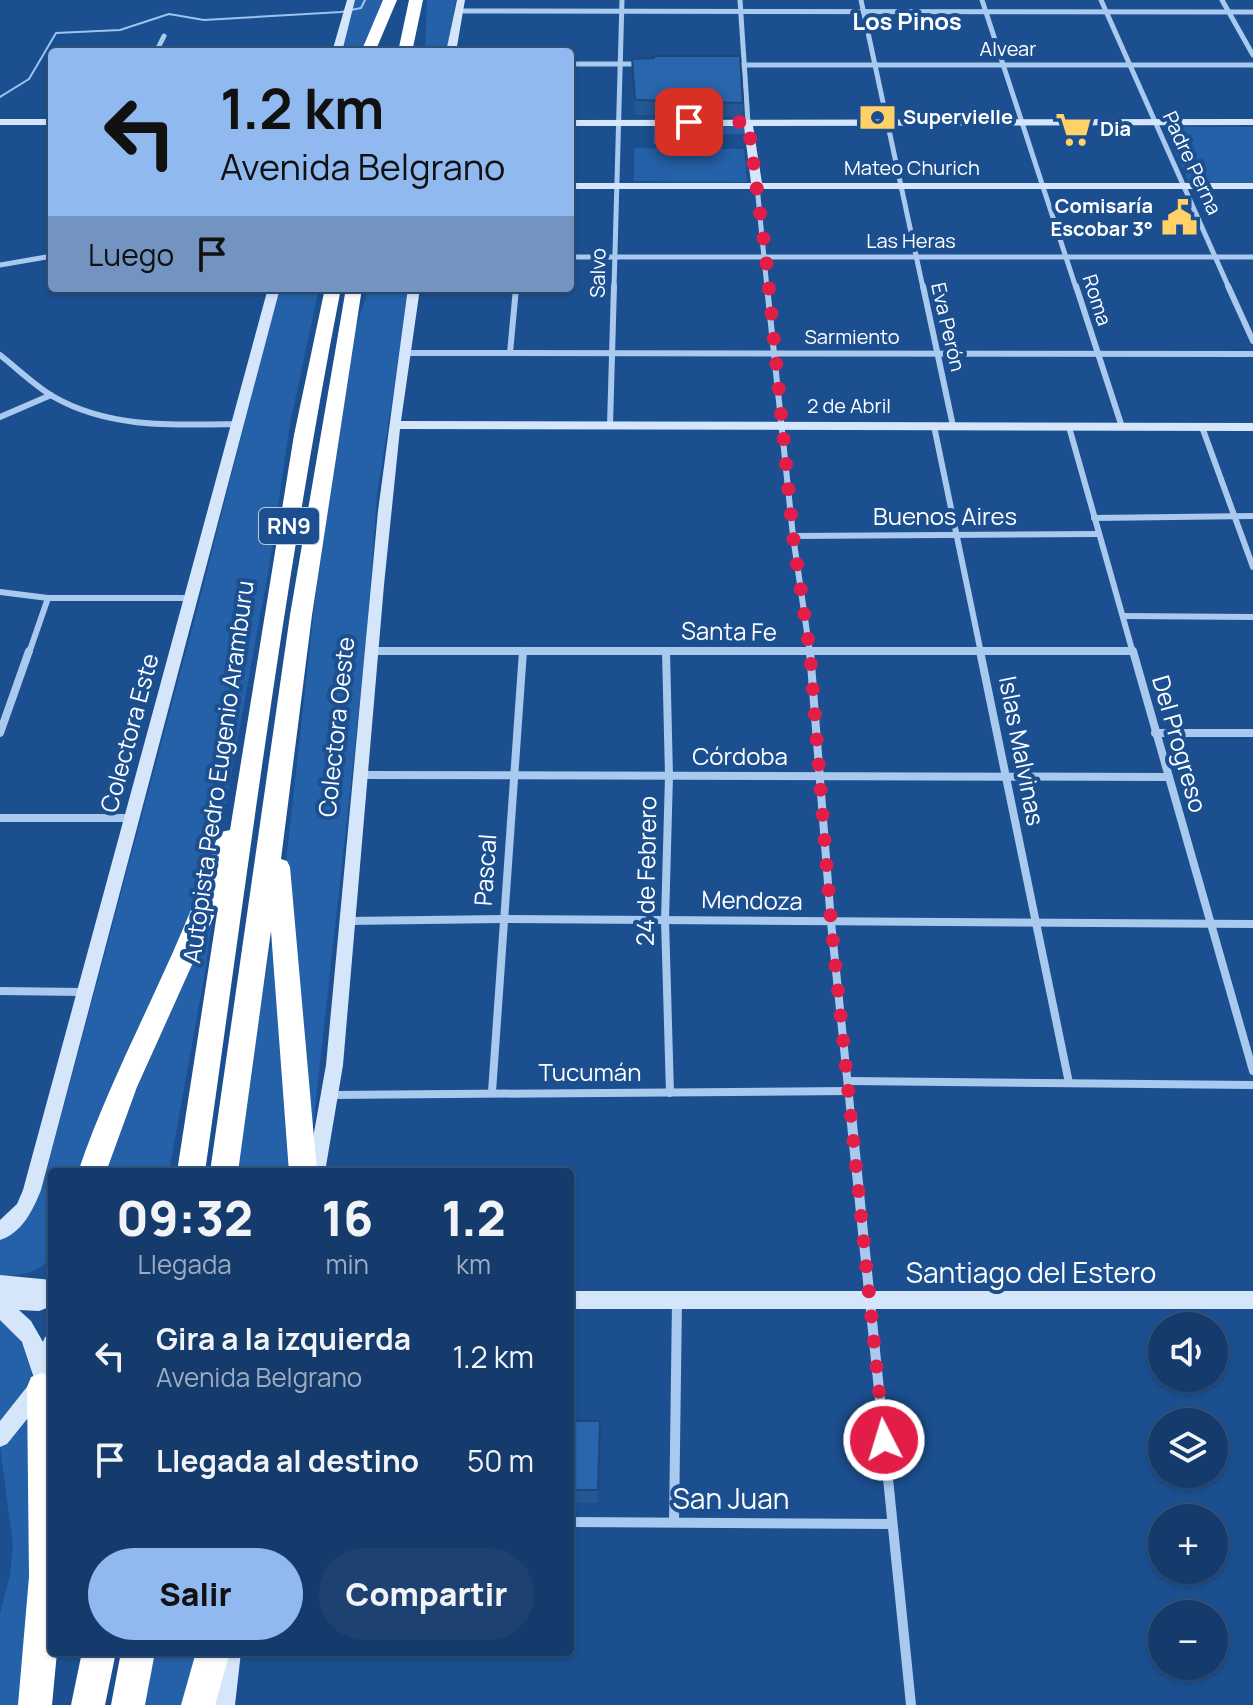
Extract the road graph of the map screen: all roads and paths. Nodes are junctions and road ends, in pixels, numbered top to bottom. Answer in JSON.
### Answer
{"nodes":[{"id":1,"x":390,"y":0,"type":"edge"},
{"id":2,"x":398,"y":0,"type":"edge"},
{"id":3,"x":416,"y":0,"type":"edge"},
{"id":4,"x":423,"y":0,"type":"edge"},
{"id":5,"x":622,"y":0,"type":"edge"},
{"id":6,"x":740,"y":0,"type":"edge"},
{"id":7,"x":861,"y":0,"type":"edge"},
{"id":8,"x":982,"y":0,"type":"edge"},
{"id":9,"x":1101,"y":0,"type":"edge"},
{"id":10,"x":1222,"y":0,"type":"edge"},
{"id":11,"x":460,"y":5,"type":"edge"},
{"id":12,"x":349,"y":7,"type":"edge"},
{"id":13,"x":622,"y":11,"type":"junction"},
{"id":14,"x":741,"y":12,"type":"junction"},
{"id":15,"x":864,"y":12,"type":"junction"},
{"id":16,"x":1106,"y":12,"type":"junction"},
{"id":17,"x":1229,"y":12,"type":"junction"},
{"id":18,"x":1253,"y":12,"type":"edge"},
{"id":19,"x":986,"y":13,"type":"junction"},
{"id":20,"x":164,"y":36,"type":"dead end"},
{"id":21,"x":390,"y":39,"type":"dead end"},
{"id":22,"x":422,"y":43,"type":"dead end"},
{"id":23,"x":158,"y":48,"type":"edge"},
{"id":24,"x":338,"y":48,"type":"edge"},
{"id":25,"x":370,"y":48,"type":"edge"},
{"id":26,"x":406,"y":48,"type":"edge"},
{"id":27,"x":452,"y":48,"type":"edge"},
{"id":28,"x":1253,"y":55,"type":"edge"},
{"id":29,"x":574,"y":64,"type":"edge"},
{"id":30,"x":620,"y":64,"type":"junction"},
{"id":31,"x":651,"y":64,"type":"edge"},
{"id":32,"x":714,"y":65,"type":"edge"},
{"id":33,"x":746,"y":65,"type":"junction"},
{"id":34,"x":875,"y":65,"type":"junction"},
{"id":35,"x":1003,"y":65,"type":"junction"},
{"id":36,"x":1130,"y":65,"type":"junction"},
{"id":37,"x":1253,"y":65,"type":"edge"},
{"id":38,"x":0,"y":122,"type":"edge"},
{"id":39,"x":48,"y":122,"type":"edge"},
{"id":40,"x":618,"y":122,"type":"junction"},
{"id":41,"x":748,"y":122,"type":"junction"},
{"id":42,"x":1253,"y":122,"type":"edge"},
{"id":43,"x":574,"y":123,"type":"edge"},
{"id":44,"x":889,"y":123,"type":"junction"},
{"id":45,"x":1022,"y":123,"type":"junction"},
{"id":46,"x":1155,"y":123,"type":"junction"},
{"id":47,"x":574,"y":186,"type":"edge"},
{"id":48,"x":617,"y":186,"type":"junction"},
{"id":49,"x":757,"y":186,"type":"junction"},
{"id":50,"x":901,"y":186,"type":"junction"},
{"id":51,"x":1186,"y":186,"type":"junction"},
{"id":52,"x":1253,"y":186,"type":"edge"},
{"id":53,"x":1044,"y":187,"type":"junction"},
{"id":54,"x":48,"y":257,"type":"edge"},
{"id":55,"x":574,"y":257,"type":"edge"},
{"id":56,"x":615,"y":257,"type":"junction"},
{"id":57,"x":916,"y":257,"type":"junction"},
{"id":58,"x":1067,"y":257,"type":"junction"},
{"id":59,"x":1218,"y":257,"type":"junction"},
{"id":60,"x":1253,"y":257,"type":"edge"},
{"id":61,"x":766,"y":258,"type":"junction"},
{"id":62,"x":0,"y":265,"type":"edge"},
{"id":63,"x":273,"y":292,"type":"edge"},
{"id":64,"x":353,"y":292,"type":"edge"},
{"id":65,"x":360,"y":292,"type":"edge"},
{"id":66,"x":413,"y":292,"type":"edge"},
{"id":67,"x":516,"y":292,"type":"edge"},
{"id":68,"x":330,"y":294,"type":"edge"},
{"id":69,"x":347,"y":324,"type":"junction"},
{"id":70,"x":1253,"y":341,"type":"edge"},
{"id":71,"x":404,"y":353,"type":"junction"},
{"id":72,"x":510,"y":353,"type":"junction"},
{"id":73,"x":612,"y":353,"type":"junction"},
{"id":74,"x":937,"y":353,"type":"junction"},
{"id":75,"x":776,"y":354,"type":"junction"},
{"id":76,"x":1098,"y":354,"type":"junction"},
{"id":77,"x":1253,"y":354,"type":"edge"},
{"id":78,"x":0,"y":355,"type":"edge"},
{"id":79,"x":51,"y":395,"type":"junction"},
{"id":80,"x":0,"y":417,"type":"edge"},
{"id":81,"x":238,"y":424,"type":"junction"},
{"id":82,"x":396,"y":425,"type":"junction"},
{"id":83,"x":610,"y":425,"type":"junction"},
{"id":84,"x":783,"y":425,"type":"junction"},
{"id":85,"x":934,"y":426,"type":"junction"},
{"id":86,"x":953,"y":426,"type":"junction"},
{"id":87,"x":1069,"y":427,"type":"junction"},
{"id":88,"x":1122,"y":427,"type":"junction"},
{"id":89,"x":1202,"y":427,"type":"junction"},
{"id":90,"x":1253,"y":427,"type":"edge"},
{"id":91,"x":1234,"y":516,"type":"junction"},
{"id":92,"x":1253,"y":516,"type":"edge"},
{"id":93,"x":1094,"y":518,"type":"junction"},
{"id":94,"x":957,"y":534,"type":"junction"},
{"id":95,"x":1098,"y":534,"type":"junction"},
{"id":96,"x":793,"y":536,"type":"junction"},
{"id":97,"x":1253,"y":567,"type":"edge"},
{"id":98,"x":0,"y":592,"type":"edge"},
{"id":99,"x":48,"y":598,"type":"junction"},
{"id":100,"x":192,"y":598,"type":"junction"},
{"id":101,"x":1123,"y":616,"type":"junction"},
{"id":102,"x":1253,"y":617,"type":"edge"},
{"id":103,"x":666,"y":650,"type":"junction"},
{"id":104,"x":372,"y":651,"type":"junction"},
{"id":105,"x":523,"y":651,"type":"junction"},
{"id":106,"x":982,"y":651,"type":"junction"},
{"id":107,"x":1132,"y":651,"type":"junction"},
{"id":108,"x":810,"y":653,"type":"junction"},
{"id":109,"x":0,"y":733,"type":"edge"},
{"id":110,"x":1155,"y":733,"type":"junction"},
{"id":111,"x":1253,"y":733,"type":"edge"},
{"id":112,"x":286,"y":737,"type":"junction"},
{"id":113,"x":253,"y":747,"type":"junction"},
{"id":114,"x":360,"y":775,"type":"junction"},
{"id":115,"x":513,"y":775,"type":"junction"},
{"id":116,"x":669,"y":776,"type":"junction"},
{"id":117,"x":1005,"y":776,"type":"junction"},
{"id":118,"x":818,"y":777,"type":"junction"},
{"id":119,"x":1168,"y":777,"type":"junction"},
{"id":120,"x":0,"y":818,"type":"edge"},
{"id":121,"x":131,"y":818,"type":"junction"},
{"id":122,"x":503,"y":919,"type":"junction"},
{"id":123,"x":665,"y":920,"type":"junction"},
{"id":124,"x":347,"y":921,"type":"junction"},
{"id":125,"x":831,"y":922,"type":"junction"},
{"id":126,"x":1034,"y":924,"type":"junction"},
{"id":127,"x":1210,"y":924,"type":"junction"},
{"id":128,"x":1253,"y":924,"type":"edge"},
{"id":129,"x":0,"y":991,"type":"edge"},
{"id":130,"x":83,"y":992,"type":"junction"},
{"id":131,"x":1253,"y":1071,"type":"edge"},
{"id":132,"x":1069,"y":1083,"type":"junction"},
{"id":133,"x":1253,"y":1085,"type":"edge"},
{"id":134,"x":849,"y":1086,"type":"junction"},
{"id":135,"x":492,"y":1092,"type":"junction"},
{"id":136,"x":670,"y":1093,"type":"junction"},
{"id":137,"x":330,"y":1095,"type":"junction"},
{"id":138,"x":93,"y":1168,"type":"edge"},
{"id":139,"x":192,"y":1168,"type":"edge"},
{"id":140,"x":225,"y":1168,"type":"edge"},
{"id":141,"x":303,"y":1168,"type":"edge"},
{"id":142,"x":317,"y":1168,"type":"edge"},
{"id":143,"x":0,"y":1232,"type":"edge"},
{"id":144,"x":0,"y":1284,"type":"edge"},
{"id":145,"x":48,"y":1289,"type":"edge"},
{"id":146,"x":48,"y":1299,"type":"edge"},
{"id":147,"x":574,"y":1300,"type":"edge"},
{"id":148,"x":1253,"y":1300,"type":"edge"},
{"id":149,"x":0,"y":1301,"type":"edge"},
{"id":150,"x":677,"y":1301,"type":"junction"},
{"id":151,"x":871,"y":1301,"type":"junction"},
{"id":152,"x":0,"y":1309,"type":"edge"},
{"id":153,"x":48,"y":1361,"type":"edge"},
{"id":154,"x":42,"y":1387,"type":"junction"},
{"id":155,"x":0,"y":1437,"type":"edge"},
{"id":156,"x":574,"y":1522,"type":"edge"},
{"id":157,"x":674,"y":1522,"type":"junction"},
{"id":158,"x":892,"y":1524,"type":"junction"},
{"id":159,"x":98,"y":1656,"type":"edge"},
{"id":160,"x":137,"y":1656,"type":"edge"},
{"id":161,"x":212,"y":1656,"type":"edge"},
{"id":162,"x":229,"y":1656,"type":"edge"},
{"id":163,"x":35,"y":1705,"type":"edge"},
{"id":164,"x":88,"y":1705,"type":"edge"},
{"id":165,"x":128,"y":1705,"type":"edge"},
{"id":166,"x":198,"y":1705,"type":"edge"},
{"id":167,"x":223,"y":1705,"type":"edge"},
{"id":168,"x":911,"y":1705,"type":"edge"}],
"edges":[{"from":1,"to":25,"type":"highway"},
{"from":2,"to":21,"type":"highway"},
{"from":3,"to":26,"type":"highway"},
{"from":4,"to":22,"type":"highway"},
{"from":5,"to":13,"type":"street","name":"Salvo"},
{"from":6,"to":14,"type":"street"},
{"from":7,"to":15,"type":"street","name":"Eva Perón"},
{"from":8,"to":19,"type":"street","name":"Roma"},
{"from":9,"to":16,"type":"street","name":"Padre Perna"},
{"from":10,"to":17,"type":"street"},
{"from":11,"to":13,"type":"street"},
{"from":11,"to":27,"type":"street"},
{"from":12,"to":24,"type":"street"},
{"from":13,"to":14,"type":"street"},
{"from":13,"to":30,"type":"street","name":"Salvo"},
{"from":14,"to":15,"type":"street"},
{"from":14,"to":33,"type":"street"},
{"from":15,"to":19,"type":"street"},
{"from":15,"to":34,"type":"street","name":"Eva Perón"},
{"from":16,"to":17,"type":"street"},
{"from":16,"to":19,"type":"street"},
{"from":16,"to":36,"type":"street","name":"Padre Perna"},
{"from":17,"to":18,"type":"street"},
{"from":17,"to":28,"type":"street"},
{"from":19,"to":35,"type":"street","name":"Roma"},
{"from":20,"to":23,"type":"street"},
{"from":29,"to":30,"type":"street"},
{"from":30,"to":31,"type":"street"},
{"from":30,"to":40,"type":"street","name":"Salvo"},
{"from":32,"to":33,"type":"street","name":"Alvear"},
{"from":33,"to":34,"type":"street","name":"Alvear"},
{"from":33,"to":41,"type":"street"},
{"from":34,"to":35,"type":"street","name":"Alvear"},
{"from":34,"to":44,"type":"street","name":"Eva Perón"},
{"from":35,"to":36,"type":"street","name":"Alvear"},
{"from":35,"to":45,"type":"street","name":"Roma"},
{"from":36,"to":37,"type":"street","name":"Alvear"},
{"from":36,"to":46,"type":"street","name":"Padre Perna"},
{"from":38,"to":39,"type":"street"},
{"from":40,"to":41,"type":"street"},
{"from":40,"to":43,"type":"street"},
{"from":40,"to":48,"type":"street","name":"Salvo"},
{"from":41,"to":44,"type":"street"},
{"from":41,"to":49,"type":"street"},
{"from":42,"to":46,"type":"street"},
{"from":44,"to":45,"type":"street"},
{"from":44,"to":50,"type":"street","name":"Eva Perón"},
{"from":45,"to":46,"type":"street"},
{"from":45,"to":53,"type":"street","name":"Roma"},
{"from":46,"to":51,"type":"street","name":"Padre Perna"},
{"from":47,"to":48,"type":"street","name":"Mateo Churich"},
{"from":48,"to":49,"type":"street","name":"Mateo Churich"},
{"from":48,"to":56,"type":"street","name":"Salvo"},
{"from":49,"to":50,"type":"street","name":"Mateo Churich"},
{"from":49,"to":61,"type":"street"},
{"from":50,"to":53,"type":"street","name":"Mateo Churich"},
{"from":50,"to":57,"type":"street","name":"Eva Perón"},
{"from":51,"to":52,"type":"street","name":"Mateo Churich"},
{"from":51,"to":53,"type":"street","name":"Mateo Churich"},
{"from":51,"to":59,"type":"street","name":"Padre Perna"},
{"from":53,"to":58,"type":"street","name":"Roma"},
{"from":54,"to":62,"type":"street"},
{"from":55,"to":56,"type":"street","name":"Las Heras"},
{"from":56,"to":61,"type":"street","name":"Las Heras"},
{"from":56,"to":73,"type":"street","name":"Salvo"},
{"from":57,"to":58,"type":"street","name":"Las Heras"},
{"from":57,"to":61,"type":"street","name":"Las Heras"},
{"from":57,"to":74,"type":"street","name":"Eva Perón"},
{"from":58,"to":59,"type":"street","name":"Las Heras"},
{"from":58,"to":76,"type":"street","name":"Roma"},
{"from":59,"to":60,"type":"street","name":"Las Heras"},
{"from":59,"to":70,"type":"street","name":"Padre Perna"},
{"from":61,"to":75,"type":"street"},
{"from":63,"to":81,"type":"street","name":"Colectora Este"},
{"from":64,"to":69,"type":"highway","number":"RN9"},
{"from":65,"to":69,"type":"highway"},
{"from":66,"to":71,"type":"street","name":"Colectora Oeste"},
{"from":67,"to":72,"type":"street"},
{"from":68,"to":113,"type":"highway","name":"Autopista Pedro Eugenio Aramburu","number":"RN9"},
{"from":69,"to":112,"type":"highway","number":"RN9"},
{"from":71,"to":72,"type":"street","name":"Sarmiento"},
{"from":71,"to":82,"type":"street","name":"Colectora Oeste"},
{"from":72,"to":73,"type":"street","name":"Sarmiento"},
{"from":73,"to":75,"type":"street","name":"Sarmiento"},
{"from":73,"to":83,"type":"street","name":"Salvo"},
{"from":74,"to":75,"type":"street","name":"Sarmiento"},
{"from":74,"to":76,"type":"street","name":"Sarmiento"},
{"from":74,"to":86,"type":"street","name":"Eva Perón"},
{"from":75,"to":84,"type":"street"},
{"from":76,"to":77,"type":"street","name":"Sarmiento"},
{"from":76,"to":88,"type":"street","name":"Roma"},
{"from":78,"to":79,"type":"street"},
{"from":79,"to":80,"type":"street"},
{"from":79,"to":81,"type":"street"},
{"from":81,"to":100,"type":"street","name":"Colectora Este"},
{"from":82,"to":83,"type":"street","name":"2 de Abril"},
{"from":82,"to":104,"type":"street","name":"Colectora Oeste"},
{"from":83,"to":84,"type":"street","name":"2 de Abril"},
{"from":84,"to":85,"type":"street","name":"2 de Abril"},
{"from":84,"to":96,"type":"street"},
{"from":85,"to":86,"type":"street","name":"2 de Abril"},
{"from":85,"to":94,"type":"street","name":"Islas Malvinas"},
{"from":86,"to":87,"type":"street","name":"2 de Abril"},
{"from":87,"to":88,"type":"street","name":"2 de Abril"},
{"from":87,"to":93,"type":"street","name":"Del Progreso"},
{"from":88,"to":89,"type":"street","name":"2 de Abril"},
{"from":89,"to":90,"type":"street","name":"2 de Abril"},
{"from":89,"to":91,"type":"street"},
{"from":91,"to":92,"type":"street"},
{"from":91,"to":93,"type":"street"},
{"from":91,"to":97,"type":"street"},
{"from":93,"to":95,"type":"street","name":"Del Progreso"},
{"from":94,"to":95,"type":"street","name":"Buenos Aires"},
{"from":94,"to":96,"type":"street","name":"Buenos Aires"},
{"from":94,"to":106,"type":"street","name":"Islas Malvinas"},
{"from":95,"to":101,"type":"street","name":"Del Progreso"},
{"from":96,"to":108,"type":"street"},
{"from":98,"to":99,"type":"street"},
{"from":99,"to":100,"type":"street"},
{"from":99,"to":109,"type":"street"},
{"from":100,"to":121,"type":"street","name":"Colectora Este"},
{"from":101,"to":102,"type":"street"},
{"from":101,"to":107,"type":"street","name":"Del Progreso"},
{"from":103,"to":105,"type":"street","name":"Santa Fe"},
{"from":103,"to":108,"type":"street","name":"Santa Fe"},
{"from":103,"to":116,"type":"street","name":"24 de Febrero"},
{"from":104,"to":105,"type":"street","name":"Santa Fe"},
{"from":104,"to":114,"type":"street","name":"Colectora Oeste"},
{"from":105,"to":115,"type":"street","name":"Pascal"},
{"from":106,"to":107,"type":"street","name":"Santa Fe"},
{"from":106,"to":108,"type":"street","name":"Santa Fe"},
{"from":106,"to":117,"type":"street","name":"Islas Malvinas"},
{"from":107,"to":110,"type":"street","name":"Del Progreso"},
{"from":108,"to":118,"type":"street"},
{"from":110,"to":111,"type":"street"},
{"from":110,"to":119,"type":"street","name":"Del Progreso"},
{"from":112,"to":140,"type":"highway","number":"RN9"},
{"from":112,"to":141,"type":"highway"},
{"from":113,"to":138,"type":"highway"},
{"from":113,"to":139,"type":"highway","name":"Autopista Pedro Eugenio Aramburu","number":"RN9"},
{"from":114,"to":115,"type":"street","name":"Córdoba"},
{"from":114,"to":124,"type":"street","name":"Colectora Oeste"},
{"from":115,"to":116,"type":"street","name":"Córdoba"},
{"from":115,"to":122,"type":"street","name":"Pascal"},
{"from":116,"to":118,"type":"street","name":"Córdoba"},
{"from":116,"to":123,"type":"street","name":"24 de Febrero"},
{"from":117,"to":118,"type":"street","name":"Córdoba"},
{"from":117,"to":119,"type":"street","name":"Córdoba"},
{"from":117,"to":126,"type":"street","name":"Islas Malvinas"},
{"from":118,"to":125,"type":"street"},
{"from":119,"to":127,"type":"street","name":"Del Progreso"},
{"from":120,"to":121,"type":"street"},
{"from":121,"to":130,"type":"street","name":"Colectora Este"},
{"from":122,"to":123,"type":"street","name":"Mendoza"},
{"from":122,"to":124,"type":"street","name":"Mendoza"},
{"from":122,"to":135,"type":"street","name":"Pascal"},
{"from":123,"to":125,"type":"street","name":"Mendoza"},
{"from":123,"to":136,"type":"street","name":"24 de Febrero"},
{"from":124,"to":137,"type":"street","name":"Colectora Oeste"},
{"from":125,"to":126,"type":"street","name":"Mendoza"},
{"from":125,"to":134,"type":"street"},
{"from":126,"to":127,"type":"street","name":"Mendoza"},
{"from":126,"to":132,"type":"street","name":"Islas Malvinas"},
{"from":127,"to":128,"type":"street","name":"Mendoza"},
{"from":127,"to":131,"type":"street","name":"Del Progreso"},
{"from":129,"to":130,"type":"street"},
{"from":130,"to":143,"type":"street","name":"Colectora Este"},
{"from":132,"to":133,"type":"street","name":"Tucumán"},
{"from":132,"to":134,"type":"street","name":"Tucumán"},
{"from":134,"to":136,"type":"street","name":"Tucumán"},
{"from":134,"to":151,"type":"street"},
{"from":135,"to":136,"type":"street","name":"Tucumán"},
{"from":135,"to":137,"type":"street","name":"Tucumán"},
{"from":137,"to":142,"type":"street","name":"Colectora Oeste"},
{"from":144,"to":145,"type":"street"},
{"from":146,"to":149,"type":"street"},
{"from":147,"to":150,"type":"street","name":"Santiago del Estero"},
{"from":148,"to":151,"type":"street","name":"Santiago del Estero"},
{"from":150,"to":151,"type":"street","name":"Santiago del Estero"},
{"from":150,"to":157,"type":"street"},
{"from":151,"to":158,"type":"street"},
{"from":152,"to":154,"type":"street"},
{"from":153,"to":154,"type":"street"},
{"from":154,"to":155,"type":"street"},
{"from":154,"to":163,"type":"highway"},
{"from":156,"to":157,"type":"street","name":"San Juan"},
{"from":157,"to":158,"type":"street","name":"San Juan"},
{"from":158,"to":168,"type":"street"},
{"from":159,"to":164,"type":"highway"},
{"from":160,"to":165,"type":"highway"},
{"from":161,"to":166,"type":"highway"},
{"from":162,"to":167,"type":"street"}]}
